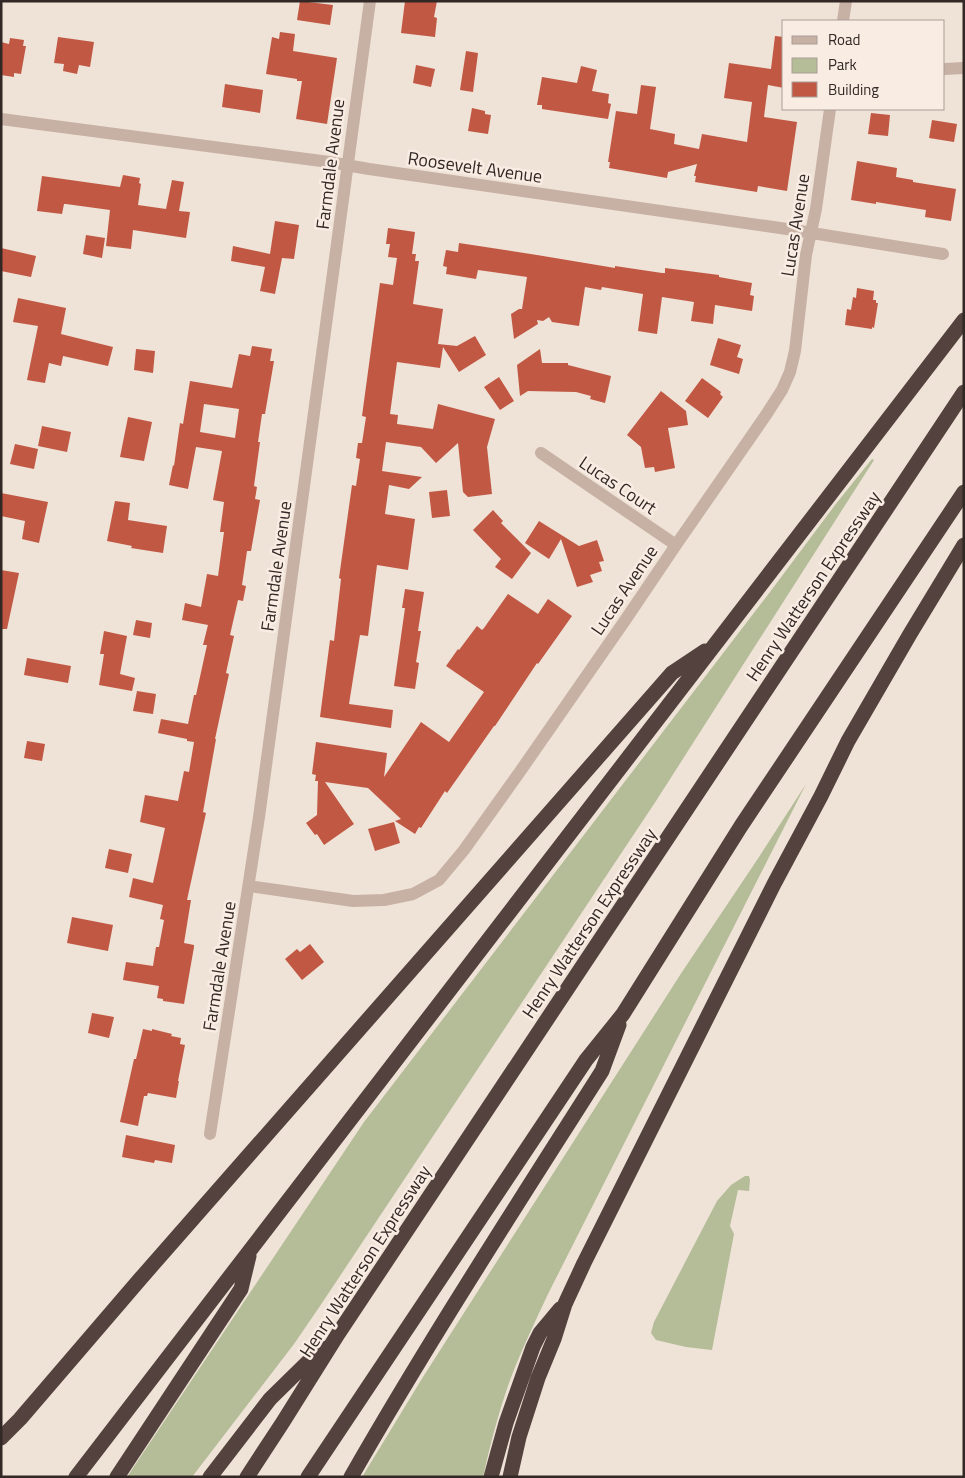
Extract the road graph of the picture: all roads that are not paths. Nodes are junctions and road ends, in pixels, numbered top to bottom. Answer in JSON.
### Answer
{"nodes":[{"id":1,"x":370,"y":1,"type":"edge"},
{"id":2,"x":846,"y":1,"type":"edge"},
{"id":3,"x":843,"y":20,"type":"edge"},
{"id":4,"x":964,"y":68,"type":"edge"},
{"id":5,"x":945,"y":69,"type":"edge"},
{"id":6,"x":830,"y":110,"type":"edge"},
{"id":7,"x":1,"y":119,"type":"edge"},
{"id":8,"x":348,"y":166,"type":"junction"},
{"id":9,"x":811,"y":233,"type":"junction"},
{"id":10,"x":943,"y":254,"type":"dead end"},
{"id":11,"x":964,"y":320,"type":"edge"},
{"id":12,"x":964,"y":392,"type":"edge"},
{"id":13,"x":541,"y":453,"type":"dead end"},
{"id":14,"x":964,"y":492,"type":"edge"},
{"id":15,"x":676,"y":545,"type":"junction"},
{"id":16,"x":964,"y":545,"type":"edge"},
{"id":17,"x":714,"y":645,"type":"junction"},
{"id":18,"x":248,"y":886,"type":"junction"},
{"id":19,"x":623,"y":1014,"type":"junction"},
{"id":20,"x":210,"y":1134,"type":"dead end"},
{"id":21,"x":252,"y":1247,"type":"junction"},
{"id":22,"x":564,"y":1304,"type":"junction"},
{"id":23,"x":338,"y":1334,"type":"junction"},
{"id":24,"x":1,"y":1438,"type":"edge"},
{"id":25,"x":76,"y":1477,"type":"edge"},
{"id":26,"x":117,"y":1477,"type":"edge"},
{"id":27,"x":210,"y":1477,"type":"edge"},
{"id":28,"x":247,"y":1477,"type":"edge"},
{"id":29,"x":308,"y":1477,"type":"edge"},
{"id":30,"x":351,"y":1477,"type":"edge"},
{"id":31,"x":491,"y":1477,"type":"edge"},
{"id":32,"x":510,"y":1477,"type":"edge"}],
"edges":[{"from":1,"to":8,"type":"street","name":"Farmdale Avenue"},
{"from":2,"to":3,"type":"street"},
{"from":4,"to":5,"type":"street"},
{"from":6,"to":9,"type":"street","name":"Lucas Avenue"},
{"from":7,"to":8,"type":"street","name":"Roosevelt Avenue"},
{"from":8,"to":9,"type":"street","name":"Roosevelt Avenue"},
{"from":8,"to":18,"type":"street","name":"Farmdale Avenue"},
{"from":9,"to":10,"type":"street","name":"Roosevelt Avenue"},
{"from":9,"to":15,"type":"street","name":"Lucas Avenue"},
{"from":11,"to":17,"type":"highway"},
{"from":12,"to":23,"type":"highway","name":"Henry Watterson Expressway"},
{"from":13,"to":15,"type":"street","name":"Lucas Court"},
{"from":14,"to":19,"type":"highway"},
{"from":15,"to":18,"type":"street","name":"Lucas Avenue"},
{"from":16,"to":22,"type":"highway"},
{"from":17,"to":21,"type":"highway"},
{"from":17,"to":24,"type":"highway"},
{"from":18,"to":20,"type":"street","name":"Farmdale Avenue"},
{"from":19,"to":29,"type":"highway"},
{"from":19,"to":30,"type":"highway"},
{"from":21,"to":25,"type":"highway"},
{"from":21,"to":26,"type":"highway"},
{"from":22,"to":31,"type":"highway"},
{"from":22,"to":32,"type":"highway"},
{"from":23,"to":27,"type":"highway"},
{"from":23,"to":28,"type":"highway","name":"Henry Watterson Expressway"}]}
